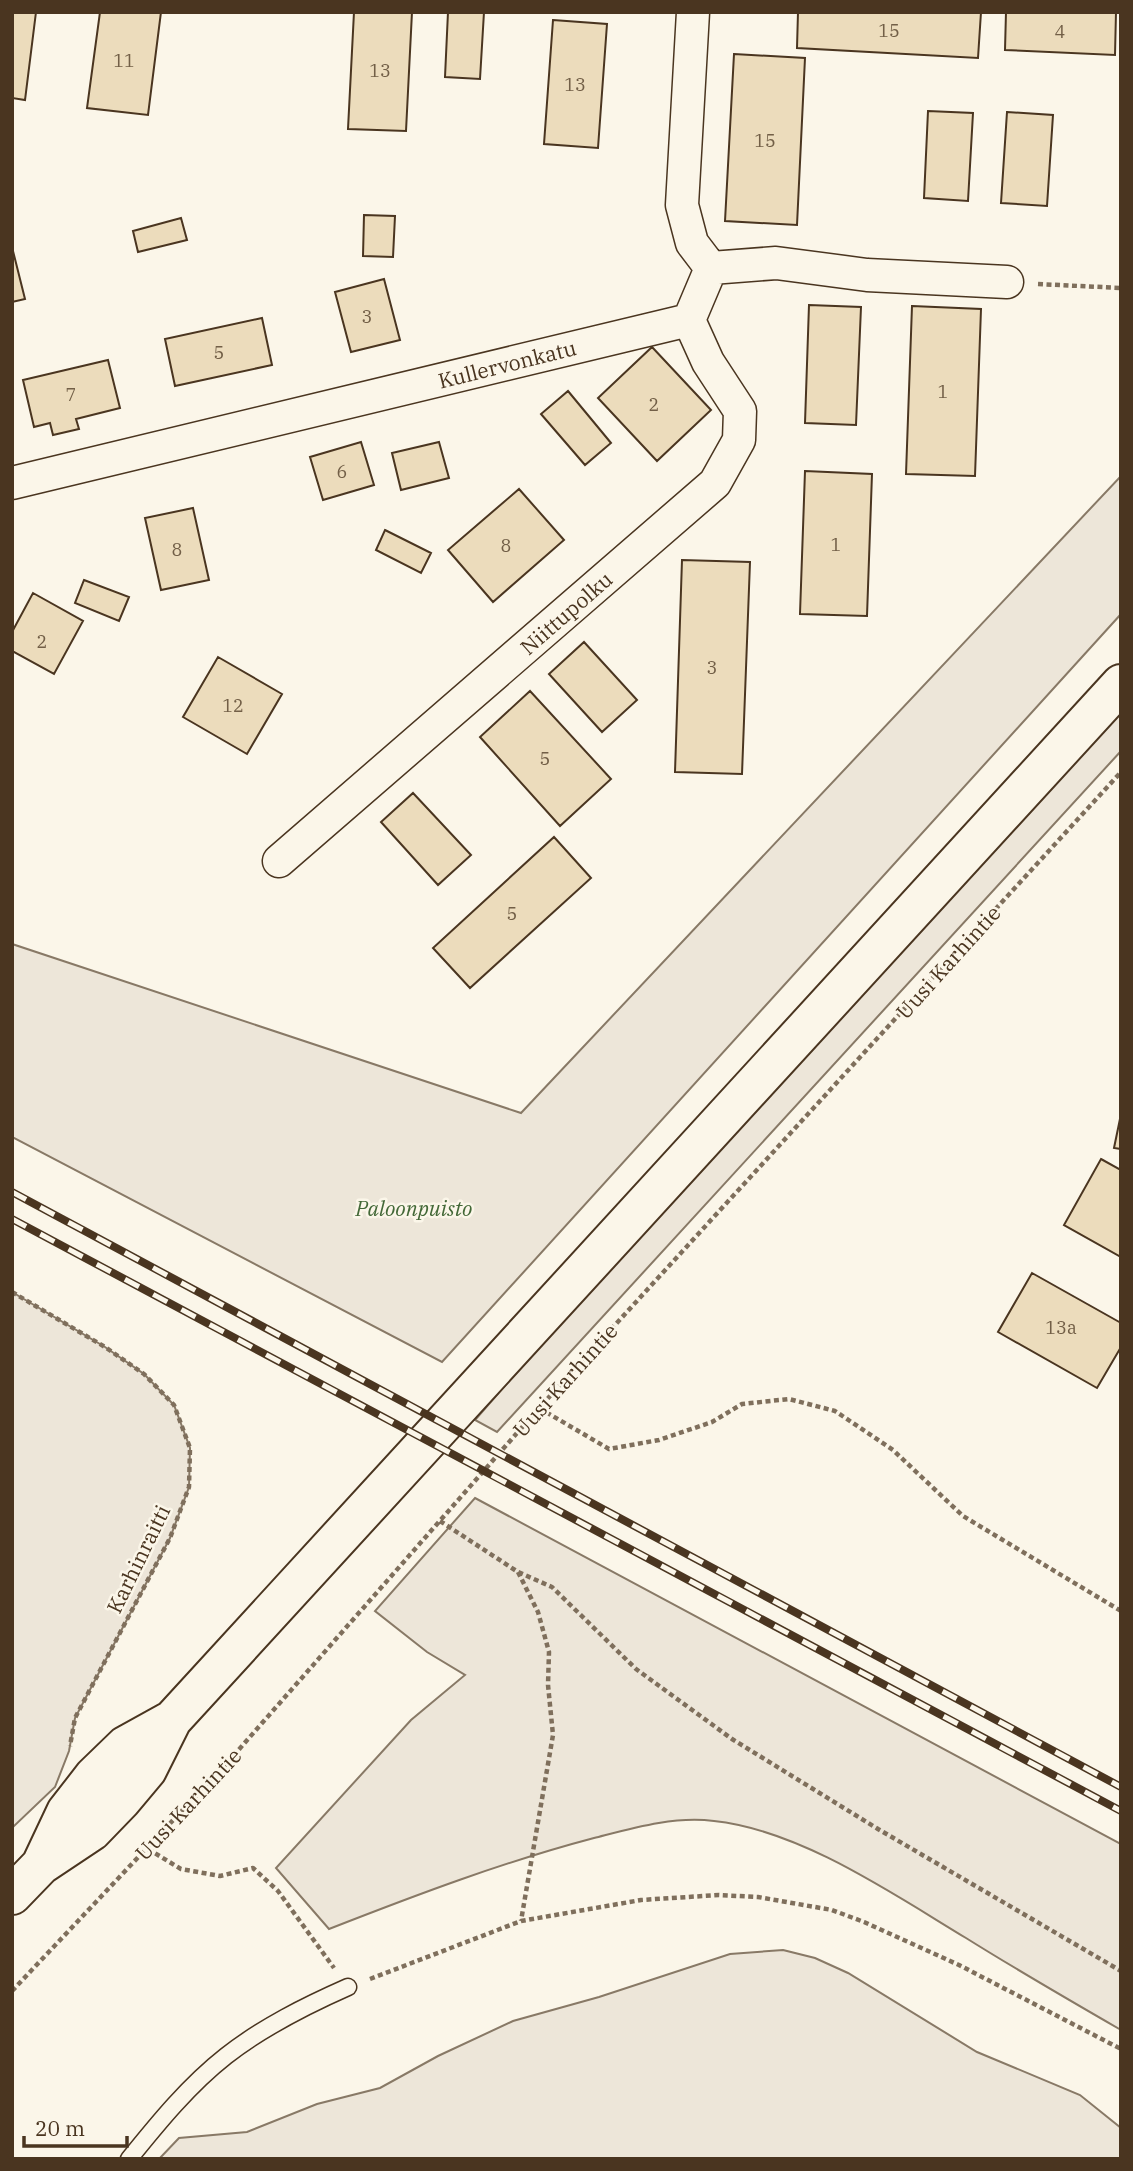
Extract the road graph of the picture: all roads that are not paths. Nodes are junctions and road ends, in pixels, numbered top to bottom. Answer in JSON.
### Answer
{"nodes":[{"id":1,"x":692,"y":12,"type":"edge"},
{"id":2,"x":711,"y":268,"type":"junction"},
{"id":3,"x":1007,"y":282,"type":"road end"},
{"id":4,"x":689,"y":320,"type":"junction"},
{"id":5,"x":12,"y":483,"type":"edge"},
{"id":6,"x":1121,"y":684,"type":"edge"},
{"id":7,"x":279,"y":861,"type":"dead end"},
{"id":8,"x":12,"y":1895,"type":"edge"},
{"id":9,"x":348,"y":1987,"type":"road end"},
{"id":10,"x":129,"y":2159,"type":"edge"}],
"edges":[{"from":1,"to":2,"type":"street"},
{"from":2,"to":3,"type":"street"},
{"from":2,"to":4,"type":"street"},
{"from":4,"to":5,"type":"street","name":"Kullervonkatu"},
{"from":4,"to":7,"type":"street","name":"Niittupolku"},
{"from":6,"to":8,"type":"street"},
{"from":9,"to":10,"type":"lane"}]}
